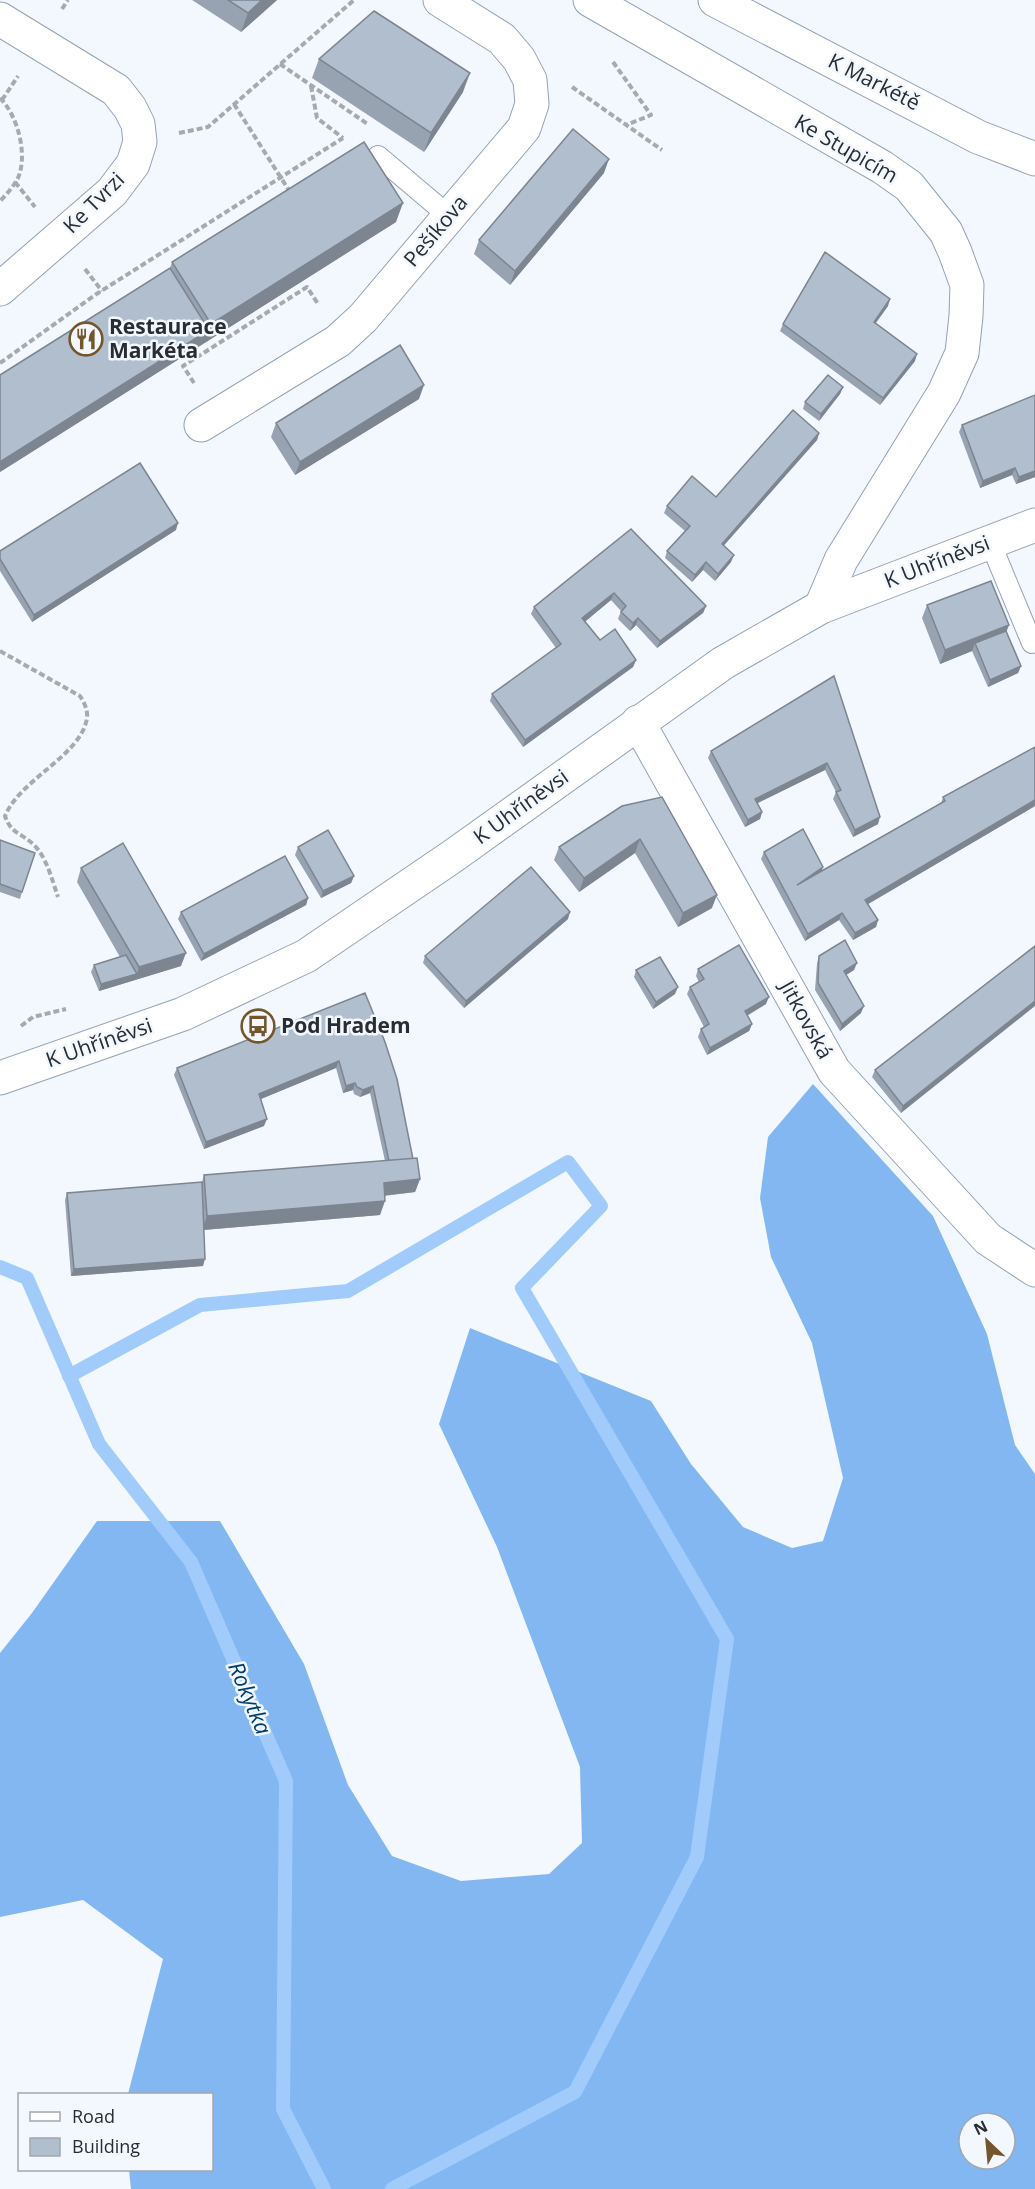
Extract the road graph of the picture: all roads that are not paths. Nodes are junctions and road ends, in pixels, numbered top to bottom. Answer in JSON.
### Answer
{"nodes":[{"id":1,"x":440,"y":0,"type":"edge"},
{"id":2,"x":590,"y":0,"type":"edge"},
{"id":3,"x":715,"y":0,"type":"edge"},
{"id":4,"x":0,"y":19,"type":"edge"},
{"id":5,"x":378,"y":156,"type":"road end"},
{"id":6,"x":1035,"y":159,"type":"edge"},
{"id":7,"x":449,"y":216,"type":"junction"},
{"id":8,"x":0,"y":290,"type":"edge"},
{"id":9,"x":208,"y":421,"type":"road end"},
{"id":10,"x":1035,"y":525,"type":"edge"},
{"id":11,"x":990,"y":542,"type":"junction"},
{"id":12,"x":821,"y":607,"type":"junction"},
{"id":13,"x":1032,"y":643,"type":"dead end"},
{"id":14,"x":638,"y":722,"type":"junction"},
{"id":15,"x":4,"y":1073,"type":"edge"},
{"id":16,"x":1035,"y":1270,"type":"edge"}],
"edges":[{"from":1,"to":7,"type":"street","name":"Pešíkova"},
{"from":2,"to":12,"type":"street","name":"Ke Stupicím"},
{"from":3,"to":6,"type":"street","name":"K Markétě"},
{"from":4,"to":8,"type":"street","name":"Ke Tvrzi"},
{"from":5,"to":7,"type":"lane"},
{"from":7,"to":9,"type":"street","name":"Pešíkova"},
{"from":10,"to":11,"type":"street","name":"K Uhříněvsi"},
{"from":11,"to":12,"type":"street","name":"K Uhříněvsi"},
{"from":11,"to":13,"type":"lane"},
{"from":12,"to":14,"type":"street","name":"K Uhříněvsi"},
{"from":14,"to":15,"type":"street","name":"K Uhříněvsi"},
{"from":14,"to":16,"type":"street","name":"Jitkovská"}]}
